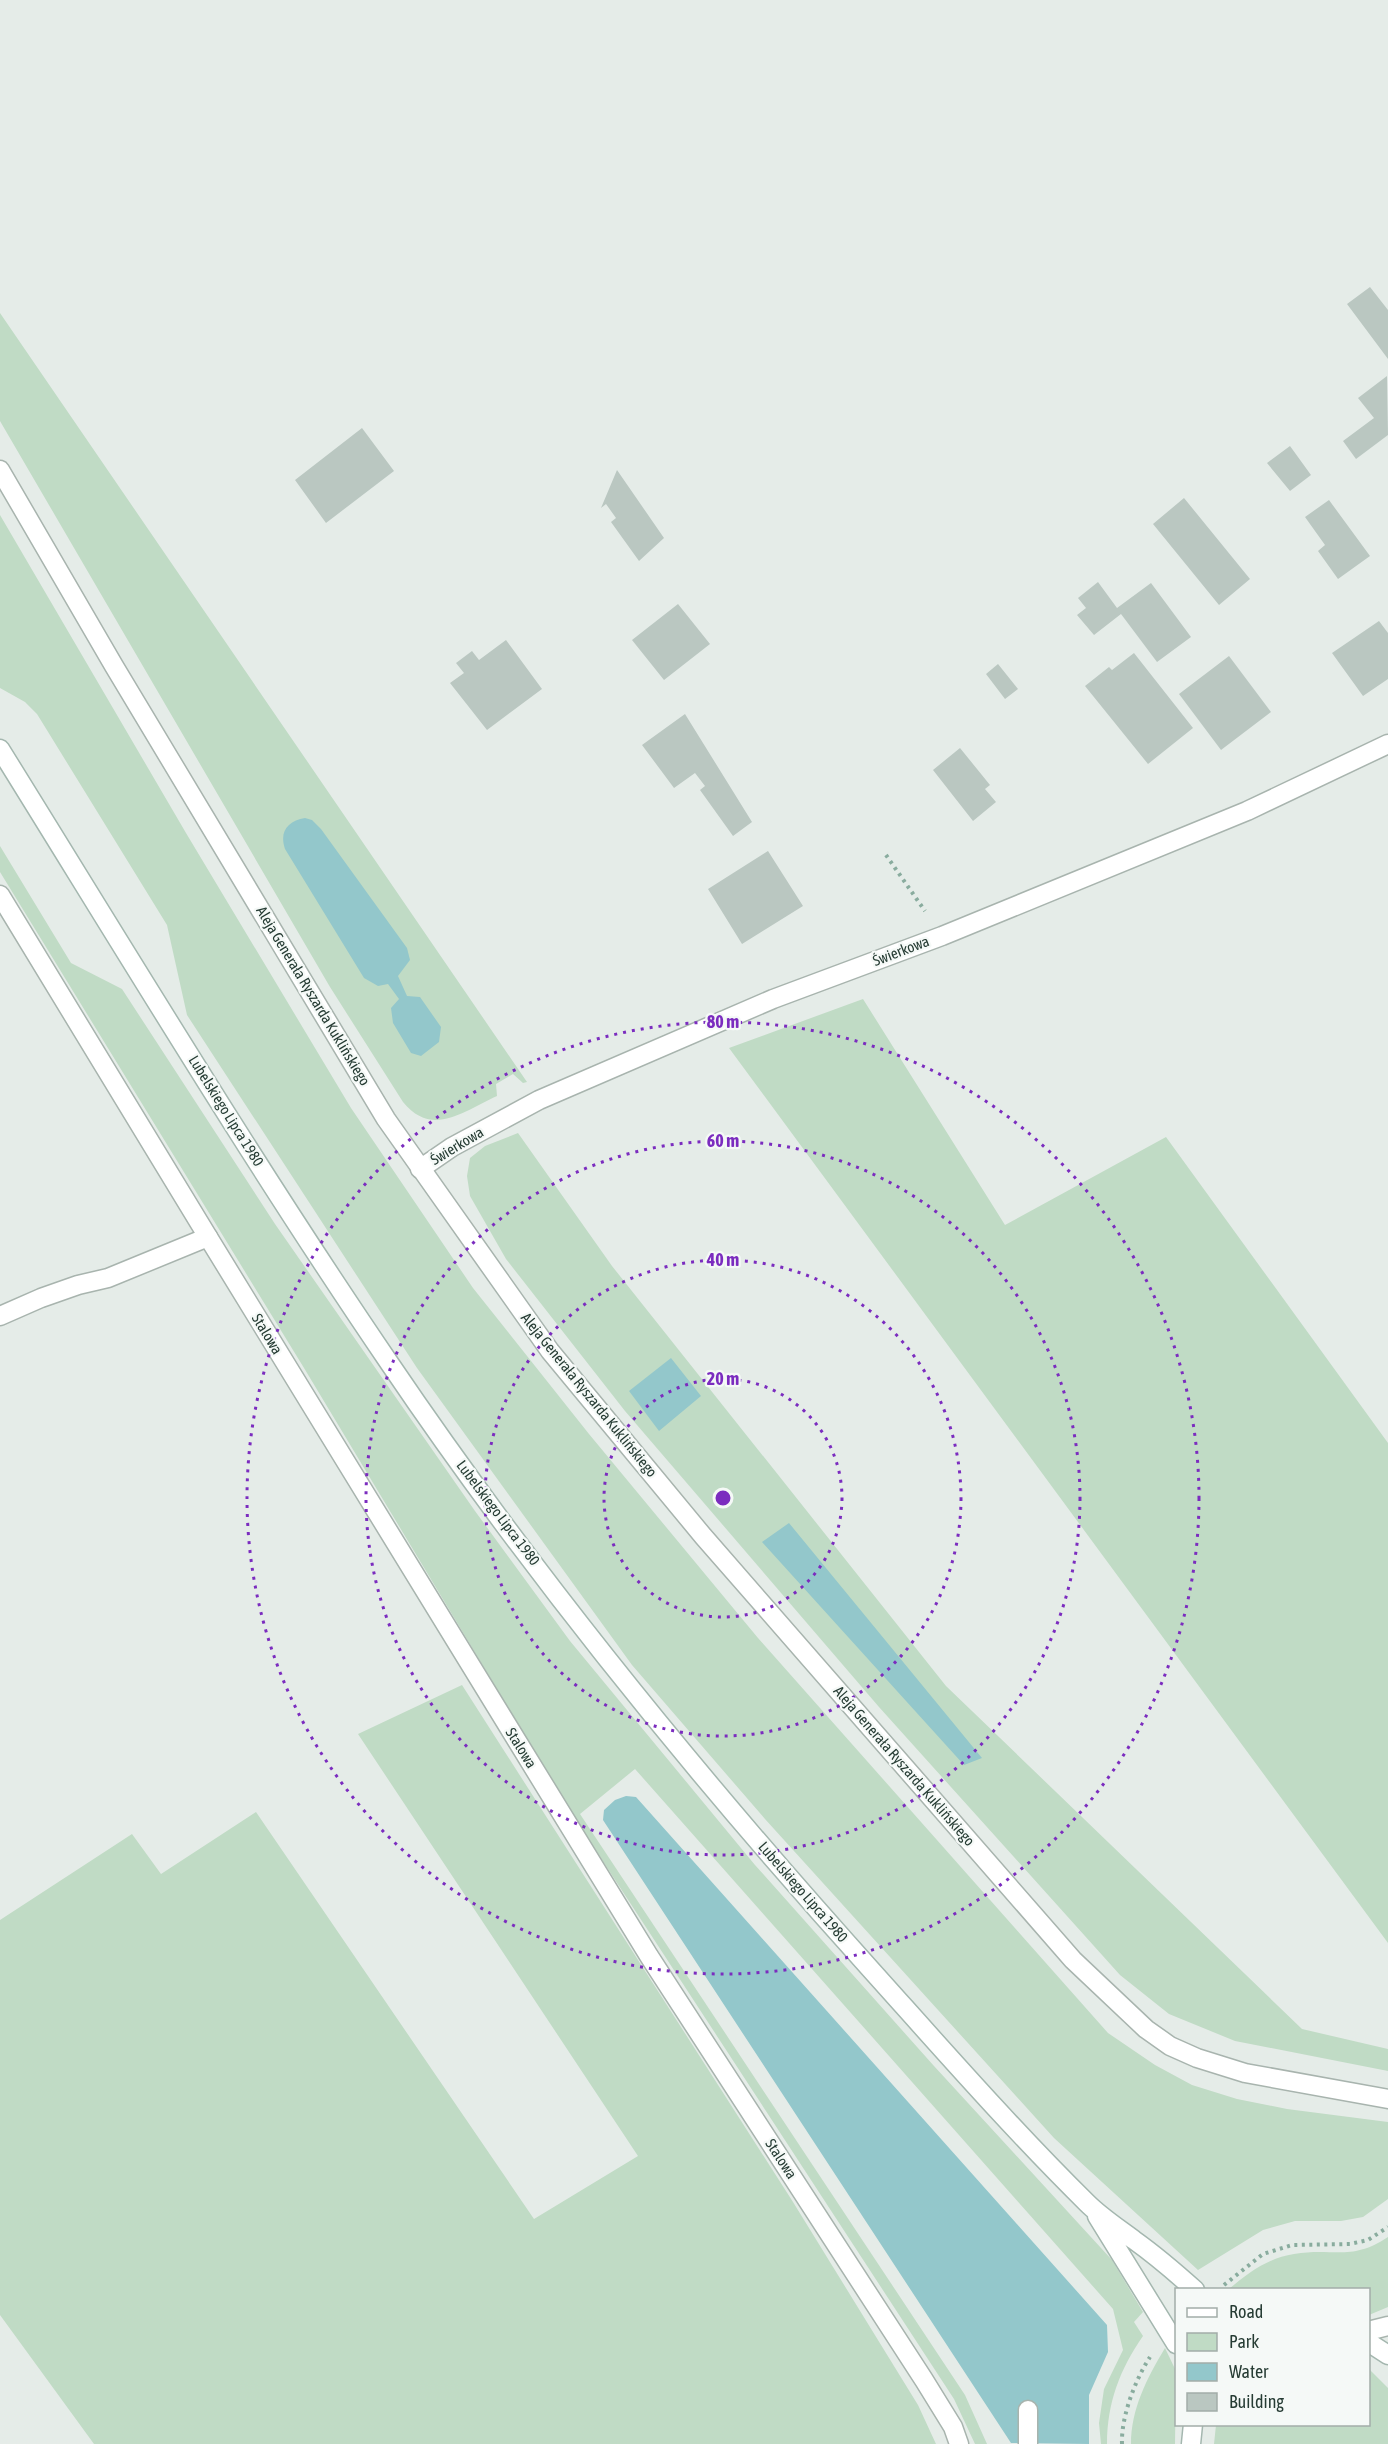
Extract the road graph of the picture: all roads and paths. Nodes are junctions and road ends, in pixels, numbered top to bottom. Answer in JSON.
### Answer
{"nodes":[{"id":1,"x":0,"y":470,"type":"edge"},
{"id":2,"x":1388,"y":744,"type":"edge"},
{"id":3,"x":0,"y":749,"type":"edge"},
{"id":4,"x":886,"y":855,"type":"dead end"},
{"id":5,"x":0,"y":895,"type":"edge"},
{"id":6,"x":942,"y":936,"type":"junction"},
{"id":7,"x":420,"y":1169,"type":"junction"},
{"id":8,"x":208,"y":1237,"type":"junction"},
{"id":9,"x":0,"y":1316,"type":"edge"},
{"id":10,"x":1388,"y":2099,"type":"edge"},
{"id":11,"x":1091,"y":2207,"type":"junction"},
{"id":12,"x":1388,"y":2227,"type":"edge"},
{"id":13,"x":1194,"y":2288,"type":"edge"},
{"id":14,"x":1220,"y":2288,"type":"edge"},
{"id":15,"x":1388,"y":2326,"type":"edge"},
{"id":16,"x":1370,"y":2330,"type":"edge"},
{"id":17,"x":1173,"y":2338,"type":"edge"},
{"id":18,"x":1370,"y":2343,"type":"edge"},
{"id":19,"x":1388,"y":2355,"type":"edge"},
{"id":20,"x":1028,"y":2410,"type":"dead end"},
{"id":21,"x":1193,"y":2426,"type":"edge"},
{"id":22,"x":959,"y":2444,"type":"edge"},
{"id":23,"x":1028,"y":2444,"type":"edge"},
{"id":24,"x":1122,"y":2444,"type":"edge"},
{"id":25,"x":1191,"y":2444,"type":"edge"}],
"edges":[{"from":1,"to":7,"type":"street","name":"Aleja Generała Ryszarda Kuklińskiego"},
{"from":2,"to":6,"type":"street","name":"Świerkowa"},
{"from":3,"to":11,"type":"street","name":"Lubelskiego Lipca 1980"},
{"from":4,"to":6,"type":"path"},
{"from":5,"to":8,"type":"street","name":"Stalowa"},
{"from":6,"to":7,"type":"street","name":"Świerkowa"},
{"from":7,"to":10,"type":"street","name":"Aleja Generała Ryszarda Kuklińskiego"},
{"from":8,"to":9,"type":"street"},
{"from":8,"to":22,"type":"street","name":"Stalowa"},
{"from":11,"to":13,"type":"street","name":"Lubelskiego Lipca 1980"},
{"from":11,"to":17,"type":"street","name":"Lubelskiego Lipca 1980"},
{"from":12,"to":14,"type":"path"},
{"from":15,"to":16,"type":"street"},
{"from":17,"to":24,"type":"path"},
{"from":18,"to":19,"type":"street"},
{"from":20,"to":23,"type":"street"},
{"from":21,"to":25,"type":"street"}]}
